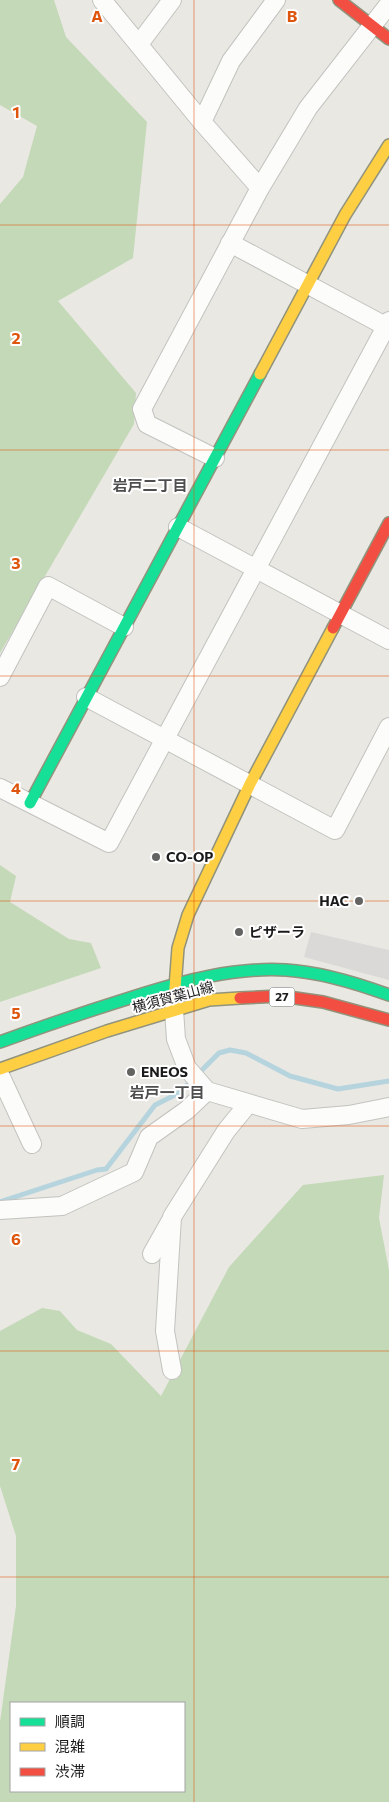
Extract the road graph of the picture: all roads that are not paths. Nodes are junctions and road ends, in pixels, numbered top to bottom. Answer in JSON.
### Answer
{"nodes":[{"id":1,"x":102,"y":0,"type":"edge"},
{"id":2,"x":172,"y":0,"type":"edge"},
{"id":3,"x":276,"y":0,"type":"edge"},
{"id":4,"x":339,"y":0,"type":"edge"},
{"id":5,"x":389,"y":4,"type":"edge"},
{"id":6,"x":372,"y":26,"type":"junction"},
{"id":7,"x":389,"y":39,"type":"edge"},
{"id":8,"x":139,"y":44,"type":"junction"},
{"id":9,"x":202,"y":122,"type":"junction"},
{"id":10,"x":389,"y":145,"type":"edge"},
{"id":11,"x":260,"y":188,"type":"junction"},
{"id":12,"x":230,"y":243,"type":"junction"},
{"id":13,"x":308,"y":285,"type":"junction"},
{"id":14,"x":388,"y":325,"type":"edge"},
{"id":15,"x":215,"y":458,"type":"junction"},
{"id":16,"x":389,"y":523,"type":"edge"},
{"id":17,"x":178,"y":526,"type":"junction"},
{"id":18,"x":257,"y":568,"type":"junction"},
{"id":19,"x":340,"y":615,"type":"junction"},
{"id":20,"x":124,"y":627,"type":"junction"},
{"id":21,"x":389,"y":640,"type":"edge"},
{"id":22,"x":0,"y":677,"type":"edge"},
{"id":23,"x":86,"y":697,"type":"junction"},
{"id":24,"x":389,"y":727,"type":"edge"},
{"id":25,"x":164,"y":739,"type":"junction"},
{"id":26,"x":250,"y":784,"type":"junction"},
{"id":27,"x":0,"y":788,"type":"edge"},
{"id":28,"x":30,"y":803,"type":"junction"},
{"id":29,"x":175,"y":983,"type":"junction"},
{"id":30,"x":389,"y":995,"type":"edge"},
{"id":31,"x":174,"y":1010,"type":"junction"},
{"id":32,"x":389,"y":1020,"type":"edge"},
{"id":33,"x":0,"y":1042,"type":"edge"},
{"id":34,"x":0,"y":1069,"type":"edge"},
{"id":35,"x":0,"y":1075,"type":"edge"},
{"id":36,"x":208,"y":1091,"type":"junction"},
{"id":37,"x":248,"y":1104,"type":"junction"},
{"id":38,"x":389,"y":1107,"type":"edge"},
{"id":39,"x":32,"y":1144,"type":"dead end"},
{"id":40,"x":0,"y":1210,"type":"edge"},
{"id":41,"x":172,"y":1217,"type":"junction"},
{"id":42,"x":152,"y":1254,"type":"dead end"},
{"id":43,"x":172,"y":1370,"type":"dead end"}],
"edges":[{"from":1,"to":8,"type":"street"},
{"from":2,"to":8,"type":"street"},
{"from":3,"to":9,"type":"street"},
{"from":4,"to":6,"type":"street"},
{"from":5,"to":6,"type":"street"},
{"from":6,"to":7,"type":"street"},
{"from":6,"to":11,"type":"street"},
{"from":8,"to":9,"type":"street"},
{"from":9,"to":11,"type":"street"},
{"from":10,"to":13,"type":"street"},
{"from":11,"to":12,"type":"street"},
{"from":12,"to":13,"type":"street"},
{"from":12,"to":15,"type":"street"},
{"from":13,"to":14,"type":"street"},
{"from":13,"to":15,"type":"street"},
{"from":14,"to":18,"type":"street"},
{"from":15,"to":17,"type":"street"},
{"from":16,"to":19,"type":"street"},
{"from":17,"to":18,"type":"street"},
{"from":17,"to":20,"type":"street"},
{"from":18,"to":19,"type":"street"},
{"from":18,"to":25,"type":"street"},
{"from":19,"to":21,"type":"street"},
{"from":19,"to":26,"type":"street"},
{"from":20,"to":22,"type":"street"},
{"from":20,"to":23,"type":"street"},
{"from":23,"to":25,"type":"street"},
{"from":23,"to":28,"type":"street"},
{"from":24,"to":26,"type":"street"},
{"from":25,"to":26,"type":"street"},
{"from":25,"to":28,"type":"street"},
{"from":26,"to":29,"type":"street"},
{"from":27,"to":28,"type":"street"},
{"from":29,"to":30,"type":"street","name":"横須賀葉山線","number":"27"},
{"from":29,"to":31,"type":"street"},
{"from":29,"to":33,"type":"street","name":"横須賀葉山線","number":"27"},
{"from":31,"to":32,"type":"street","name":"横須賀葉山線","number":"27"},
{"from":31,"to":34,"type":"street","name":"横須賀葉山線","number":"27"},
{"from":31,"to":36,"type":"street"},
{"from":35,"to":39,"type":"street"},
{"from":36,"to":37,"type":"street"},
{"from":36,"to":40,"type":"street"},
{"from":37,"to":38,"type":"street"},
{"from":37,"to":41,"type":"street"},
{"from":41,"to":42,"type":"street"},
{"from":41,"to":43,"type":"street"}]}
